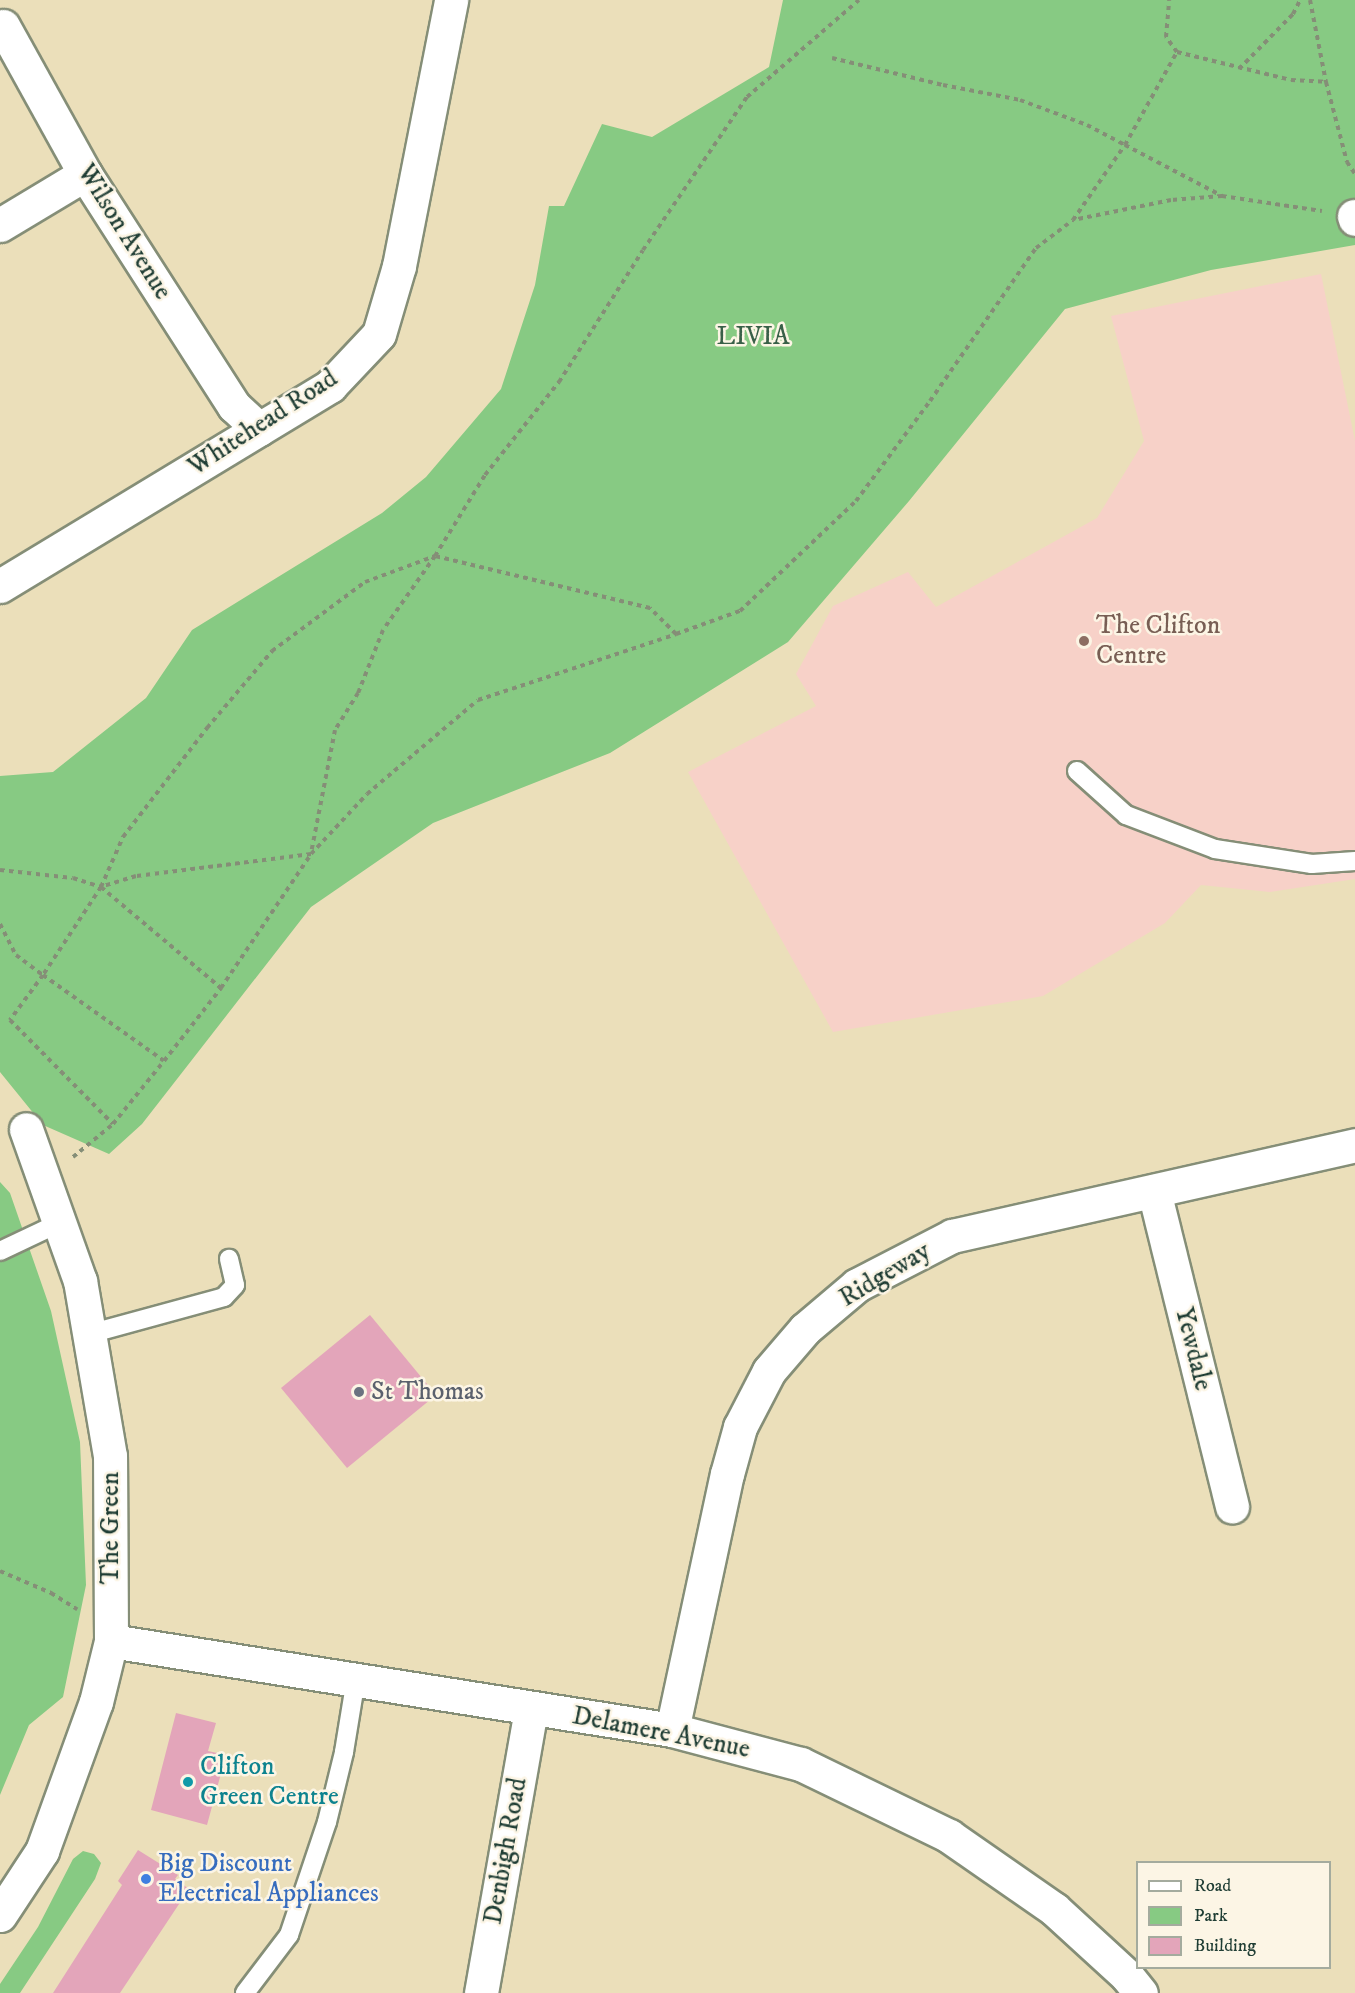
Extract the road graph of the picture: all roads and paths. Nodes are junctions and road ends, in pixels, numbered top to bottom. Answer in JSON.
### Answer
{"nodes":[{"id":1,"x":451,"y":0,"type":"edge"},
{"id":2,"x":859,"y":0,"type":"edge"},
{"id":3,"x":1169,"y":0,"type":"edge"},
{"id":4,"x":1300,"y":0,"type":"edge"},
{"id":5,"x":1310,"y":0,"type":"edge"},
{"id":6,"x":3,"y":26,"type":"dead end"},
{"id":7,"x":1177,"y":52,"type":"junction"},
{"id":8,"x":832,"y":58,"type":"dead end"},
{"id":9,"x":1239,"y":69,"type":"junction"},
{"id":10,"x":1326,"y":82,"type":"junction"},
{"id":11,"x":1125,"y":145,"type":"junction"},
{"id":12,"x":85,"y":174,"type":"junction"},
{"id":13,"x":1355,"y":174,"type":"edge"},
{"id":14,"x":1222,"y":196,"type":"junction"},
{"id":15,"x":1355,"y":218,"type":"edge"},
{"id":16,"x":1073,"y":220,"type":"junction"},
{"id":17,"x":0,"y":225,"type":"edge"},
{"id":18,"x":259,"y":429,"type":"junction"},
{"id":19,"x":435,"y":556,"type":"junction"},
{"id":20,"x":0,"y":586,"type":"edge"},
{"id":21,"x":676,"y":634,"type":"junction"},
{"id":22,"x":1077,"y":771,"type":"dead end"},
{"id":23,"x":311,"y":854,"type":"junction"},
{"id":24,"x":1355,"y":861,"type":"edge"},
{"id":25,"x":0,"y":870,"type":"edge"},
{"id":26,"x":101,"y":887,"type":"junction"},
{"id":27,"x":0,"y":924,"type":"edge"},
{"id":28,"x":43,"y":975,"type":"junction"},
{"id":29,"x":221,"y":988,"type":"junction"},
{"id":30,"x":164,"y":1061,"type":"junction"},
{"id":31,"x":113,"y":1124,"type":"junction"},
{"id":32,"x":26,"y":1129,"type":"dead end"},
{"id":33,"x":1355,"y":1145,"type":"edge"},
{"id":34,"x":44,"y":1181,"type":"junction"},
{"id":35,"x":1154,"y":1191,"type":"junction"},
{"id":36,"x":59,"y":1223,"type":"junction"},
{"id":37,"x":0,"y":1251,"type":"edge"},
{"id":38,"x":229,"y":1259,"type":"dead end"},
{"id":39,"x":89,"y":1334,"type":"junction"},
{"id":40,"x":1232,"y":1507,"type":"dead end"},
{"id":41,"x":0,"y":1571,"type":"edge"},
{"id":42,"x":111,"y":1641,"type":"junction"},
{"id":43,"x":356,"y":1679,"type":"junction"},
{"id":44,"x":531,"y":1708,"type":"junction"},
{"id":45,"x":672,"y":1730,"type":"junction"},
{"id":46,"x":0,"y":1915,"type":"edge"},
{"id":47,"x":245,"y":1993,"type":"edge"},
{"id":48,"x":481,"y":1993,"type":"edge"},
{"id":49,"x":1141,"y":1993,"type":"edge"}],
"edges":[{"from":1,"to":18,"type":"street","name":"Whitehead Road"},
{"from":2,"to":19,"type":"path"},
{"from":3,"to":7,"type":"path"},
{"from":4,"to":9,"type":"path"},
{"from":5,"to":10,"type":"path"},
{"from":6,"to":12,"type":"street","name":"Wilson Avenue"},
{"from":7,"to":9,"type":"path"},
{"from":7,"to":11,"type":"path"},
{"from":8,"to":11,"type":"path"},
{"from":9,"to":10,"type":"path"},
{"from":10,"to":13,"type":"path"},
{"from":11,"to":14,"type":"path"},
{"from":11,"to":16,"type":"path"},
{"from":12,"to":17,"type":"street"},
{"from":12,"to":18,"type":"street","name":"Wilson Avenue"},
{"from":14,"to":15,"type":"path"},
{"from":14,"to":16,"type":"path"},
{"from":16,"to":21,"type":"path"},
{"from":18,"to":20,"type":"street","name":"Whitehead Road"},
{"from":19,"to":21,"type":"path"},
{"from":19,"to":23,"type":"path"},
{"from":19,"to":26,"type":"path"},
{"from":21,"to":23,"type":"path"},
{"from":22,"to":24,"type":"lane"},
{"from":23,"to":26,"type":"path"},
{"from":23,"to":29,"type":"path"},
{"from":25,"to":26,"type":"path"},
{"from":26,"to":28,"type":"path"},
{"from":26,"to":29,"type":"path"},
{"from":27,"to":28,"type":"path"},
{"from":28,"to":30,"type":"path"},
{"from":28,"to":31,"type":"path"},
{"from":29,"to":30,"type":"path"},
{"from":30,"to":31,"type":"path"},
{"from":31,"to":34,"type":"path"},
{"from":32,"to":34,"type":"street","name":"The Green"},
{"from":33,"to":35,"type":"street","name":"Ridgeway"},
{"from":34,"to":36,"type":"street","name":"The Green"},
{"from":35,"to":40,"type":"street","name":"Yewdale"},
{"from":35,"to":45,"type":"street","name":"Ridgeway"},
{"from":36,"to":37,"type":"lane"},
{"from":36,"to":39,"type":"street","name":"The Green"},
{"from":38,"to":39,"type":"lane"},
{"from":39,"to":42,"type":"street","name":"The Green"},
{"from":41,"to":42,"type":"path"},
{"from":42,"to":43,"type":"street","name":"Delamere Avenue"},
{"from":42,"to":46,"type":"street","name":"The Green"},
{"from":43,"to":44,"type":"street","name":"Delamere Avenue"},
{"from":43,"to":47,"type":"lane"},
{"from":44,"to":45,"type":"street","name":"Delamere Avenue"},
{"from":44,"to":48,"type":"street","name":"Denbigh Road"},
{"from":45,"to":49,"type":"street","name":"Delamere Avenue"}]}
